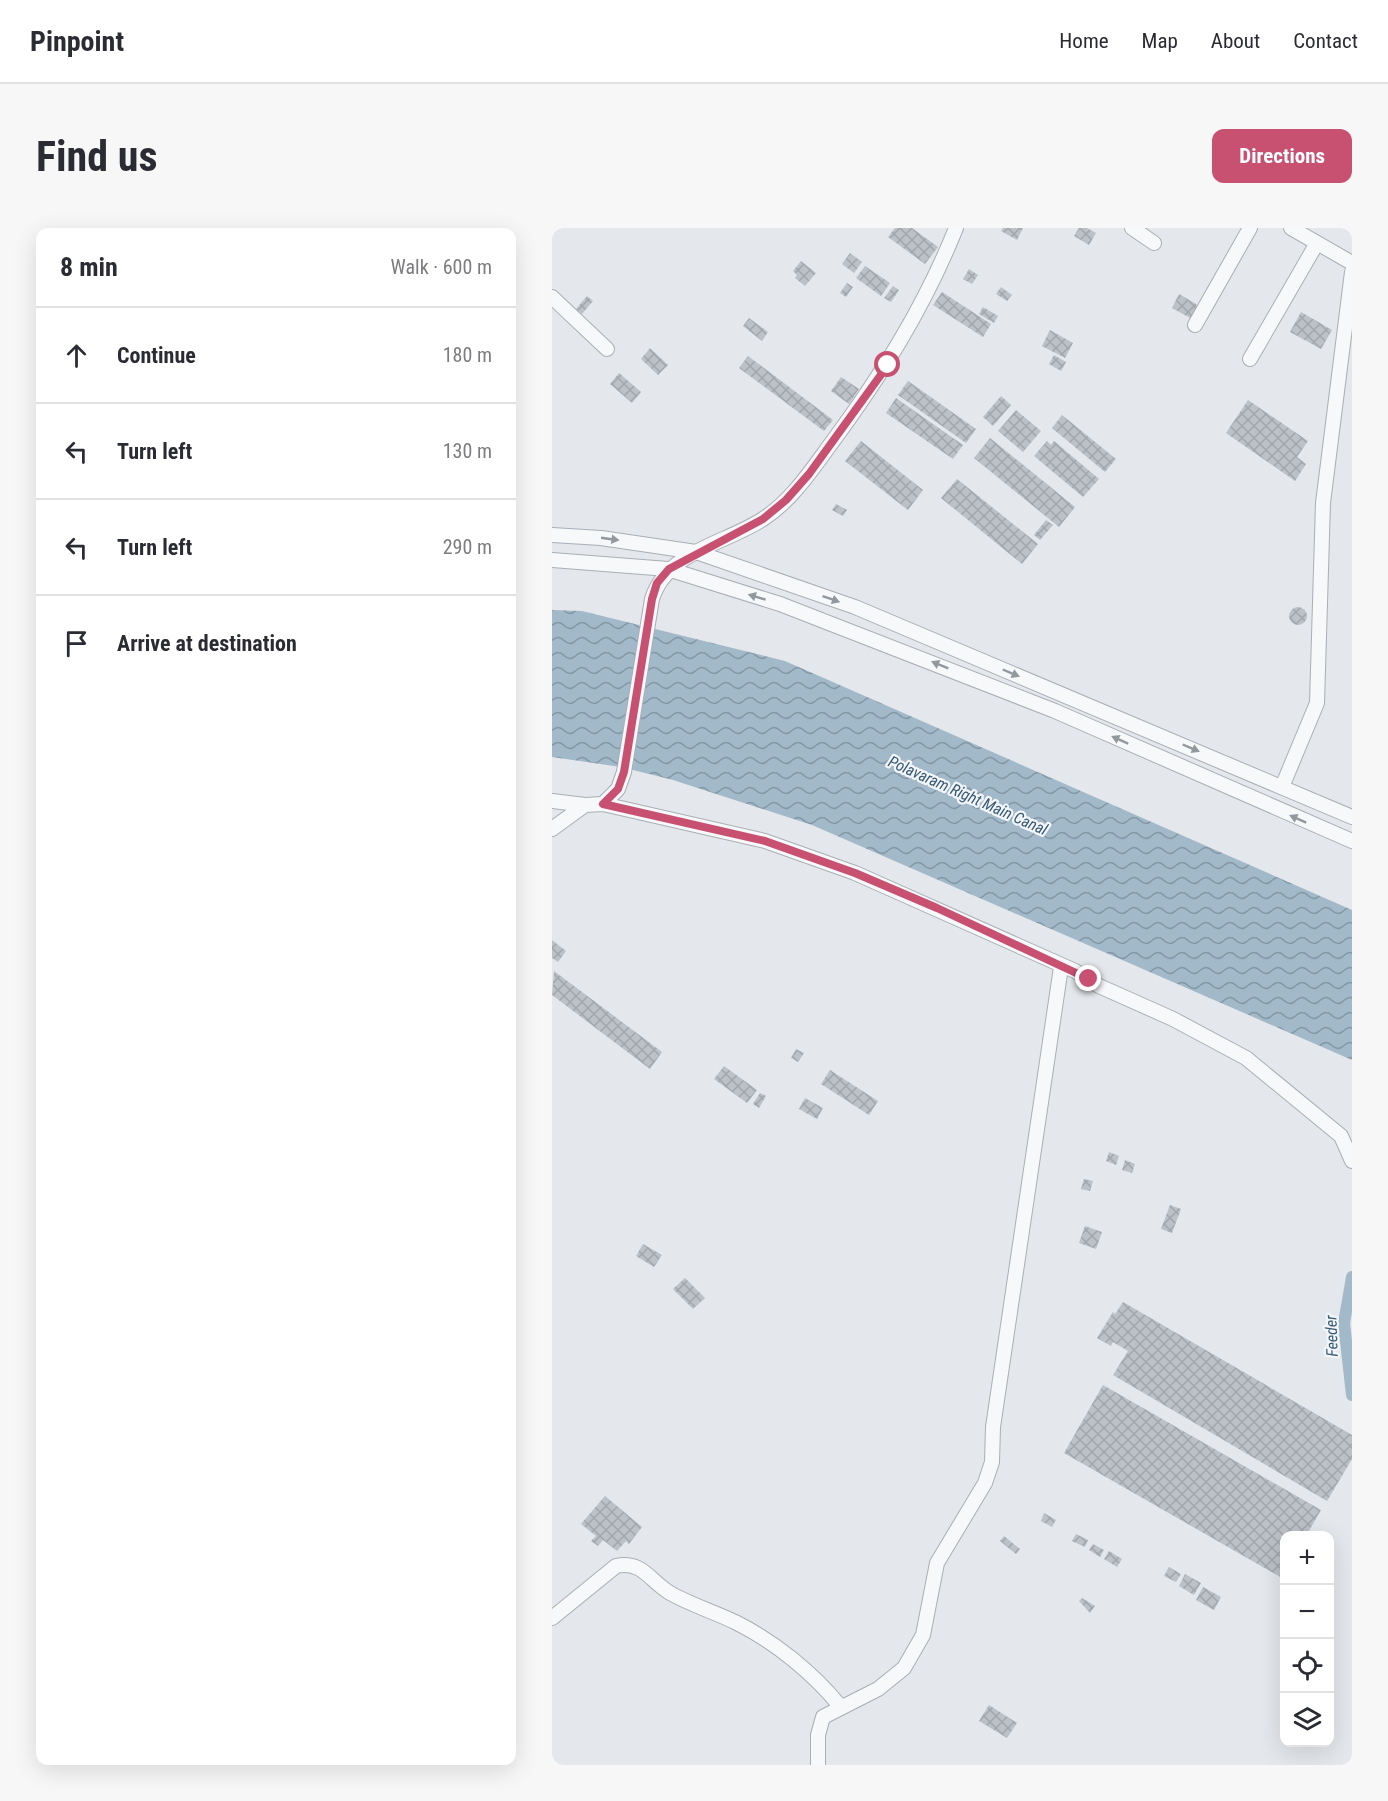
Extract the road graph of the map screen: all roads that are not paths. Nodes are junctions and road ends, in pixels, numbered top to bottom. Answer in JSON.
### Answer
{"nodes":[{"id":1,"x":956,"y":228,"type":"edge"},
{"id":2,"x":1132,"y":228,"type":"edge"},
{"id":3,"x":1250,"y":228,"type":"edge"},
{"id":4,"x":1291,"y":228,"type":"edge"},
{"id":5,"x":1154,"y":243,"type":"dead end"},
{"id":6,"x":1317,"y":243,"type":"junction"},
{"id":7,"x":1352,"y":263,"type":"edge"},
{"id":8,"x":1352,"y":272,"type":"edge"},
{"id":9,"x":552,"y":297,"type":"edge"},
{"id":10,"x":1195,"y":325,"type":"dead end"},
{"id":11,"x":607,"y":349,"type":"dead end"},
{"id":12,"x":1250,"y":359,"type":"dead end"},
{"id":13,"x":552,"y":535,"type":"edge"},
{"id":14,"x":696,"y":552,"type":"junction"},
{"id":15,"x":552,"y":560,"type":"edge"},
{"id":16,"x":669,"y":569,"type":"junction"},
{"id":17,"x":1282,"y":787,"type":"junction"},
{"id":18,"x":552,"y":801,"type":"edge"},
{"id":19,"x":603,"y":804,"type":"junction"},
{"id":20,"x":585,"y":805,"type":"junction"},
{"id":21,"x":1352,"y":817,"type":"edge"},
{"id":22,"x":552,"y":829,"type":"edge"},
{"id":23,"x":1352,"y":841,"type":"edge"},
{"id":24,"x":1061,"y":967,"type":"junction"},
{"id":25,"x":1352,"y":1161,"type":"edge"},
{"id":26,"x":552,"y":1618,"type":"edge"},
{"id":27,"x":840,"y":1706,"type":"junction"},
{"id":28,"x":818,"y":1765,"type":"edge"}],
"edges":[{"from":1,"to":14,"type":"street"},
{"from":2,"to":5,"type":"street"},
{"from":3,"to":10,"type":"street"},
{"from":4,"to":6,"type":"street"},
{"from":6,"to":7,"type":"street"},
{"from":6,"to":12,"type":"street"},
{"from":8,"to":17,"type":"street"},
{"from":9,"to":11,"type":"street"},
{"from":13,"to":14,"type":"street","one_way":true},
{"from":14,"to":16,"type":"street"},
{"from":14,"to":17,"type":"street","one_way":true},
{"from":15,"to":16,"type":"street"},
{"from":16,"to":19,"type":"street"},
{"from":23,"to":16,"type":"street","one_way":true},
{"from":17,"to":21,"type":"street"},
{"from":18,"to":20,"type":"street"},
{"from":19,"to":20,"type":"street"},
{"from":19,"to":24,"type":"street"},
{"from":20,"to":22,"type":"street"},
{"from":24,"to":25,"type":"street"},
{"from":24,"to":27,"type":"street"},
{"from":26,"to":27,"type":"street"},
{"from":27,"to":28,"type":"street"}]}
